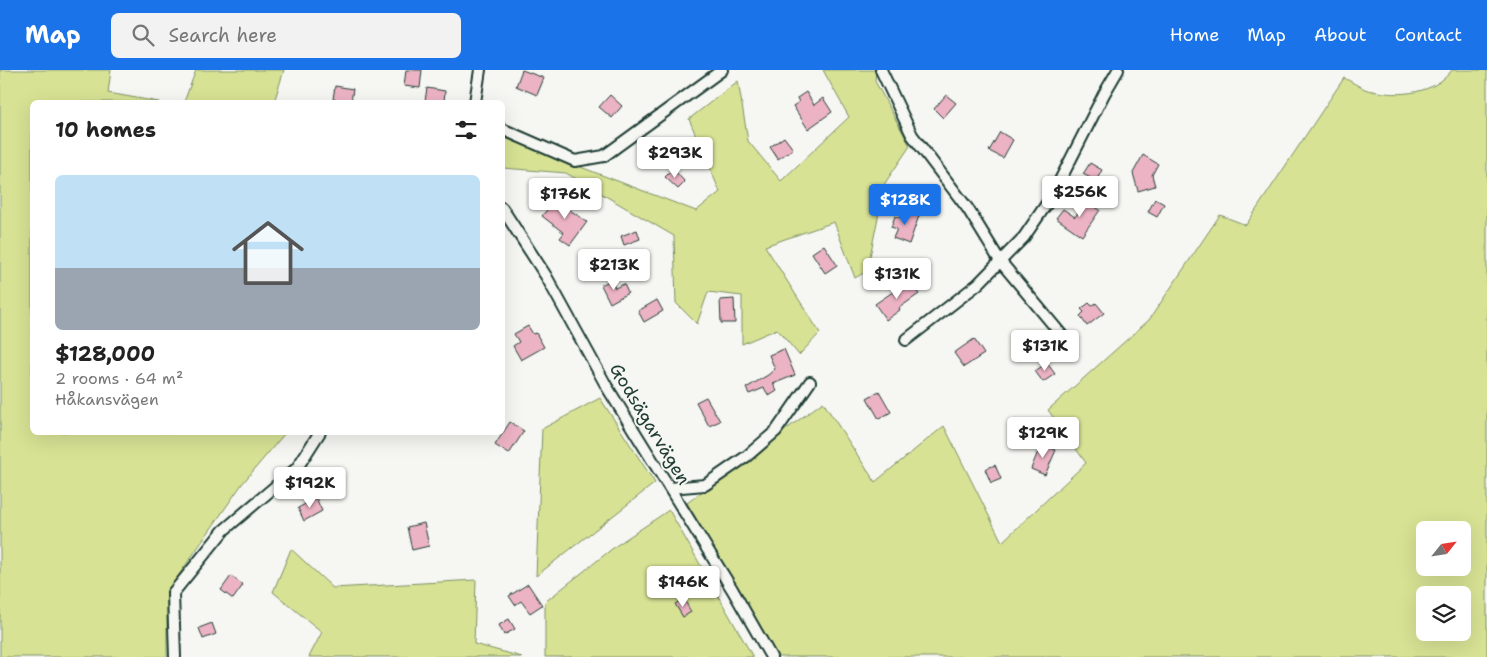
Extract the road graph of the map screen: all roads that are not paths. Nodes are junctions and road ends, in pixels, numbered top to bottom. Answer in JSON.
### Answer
{"nodes":[{"id":1,"x":480,"y":70,"type":"edge"},
{"id":2,"x":722,"y":70,"type":"edge"},
{"id":3,"x":881,"y":70,"type":"edge"},
{"id":4,"x":1118,"y":70,"type":"edge"},
{"id":5,"x":475,"y":100,"type":"edge"},
{"id":6,"x":505,"y":130,"type":"edge"},
{"id":7,"x":505,"y":213,"type":"edge"},
{"id":8,"x":1000,"y":261,"type":"junction"},
{"id":9,"x":906,"y":340,"type":"dead end"},
{"id":10,"x":1070,"y":345,"type":"dead end"},
{"id":11,"x":810,"y":382,"type":"dead end"},
{"id":12,"x":318,"y":435,"type":"edge"},
{"id":13,"x":670,"y":488,"type":"junction"},
{"id":14,"x":175,"y":657,"type":"edge"},
{"id":15,"x":771,"y":657,"type":"edge"}],
"edges":[{"from":1,"to":5,"type":"street"},
{"from":2,"to":6,"type":"street"},
{"from":3,"to":8,"type":"street"},
{"from":4,"to":8,"type":"street"},
{"from":7,"to":13,"type":"street","name":"Godsägarvägen"},
{"from":8,"to":9,"type":"street"},
{"from":8,"to":10,"type":"street"},
{"from":11,"to":13,"type":"street"},
{"from":12,"to":14,"type":"street"},
{"from":13,"to":15,"type":"street","name":"Godsägarvägen"}]}
